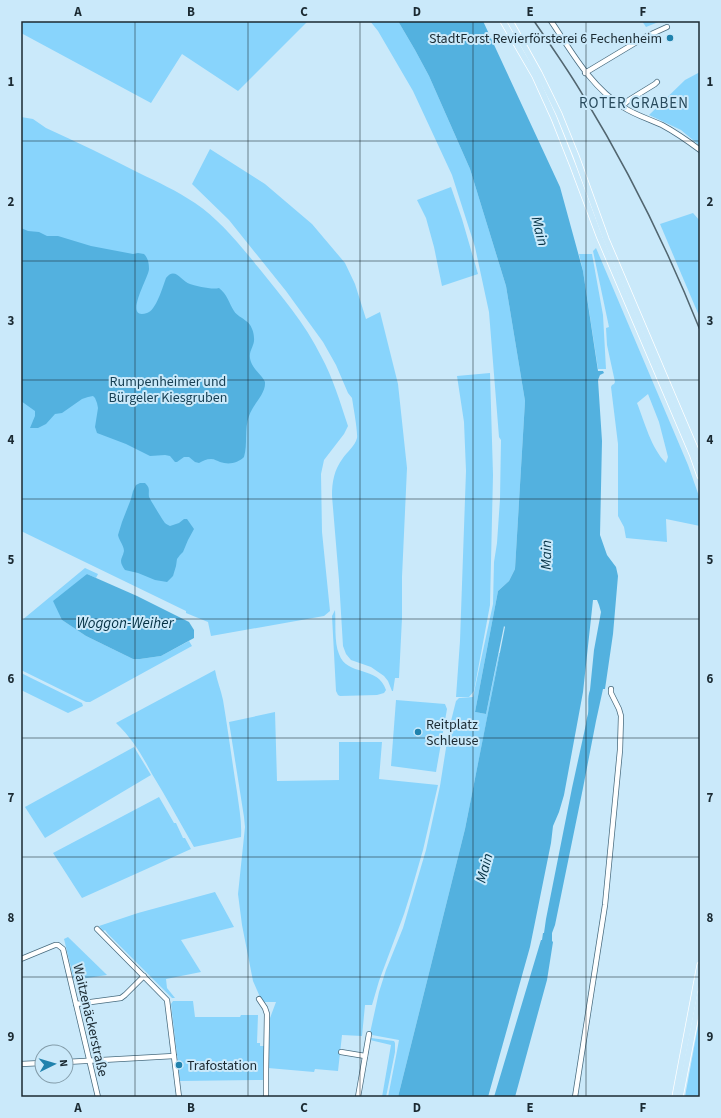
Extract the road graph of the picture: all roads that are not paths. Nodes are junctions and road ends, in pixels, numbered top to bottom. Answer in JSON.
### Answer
{"nodes":[{"id":1,"x":503,"y":21,"type":"edge"},
{"id":2,"x":510,"y":21,"type":"edge"},
{"id":3,"x":551,"y":21,"type":"edge"},
{"id":4,"x":667,"y":27,"type":"dead end"},
{"id":5,"x":585,"y":73,"type":"junction"},
{"id":6,"x":658,"y":82,"type":"dead end"},
{"id":7,"x":622,"y":106,"type":"junction"},
{"id":8,"x":700,"y":150,"type":"edge"},
{"id":9,"x":700,"y":460,"type":"edge"},
{"id":10,"x":700,"y":476,"type":"edge"},
{"id":11,"x":611,"y":689,"type":"dead end"},
{"id":12,"x":97,"y":929,"type":"dead end"},
{"id":13,"x":21,"y":959,"type":"edge"},
{"id":14,"x":700,"y":965,"type":"edge"},
{"id":15,"x":144,"y":976,"type":"junction"},
{"id":16,"x":700,"y":994,"type":"edge"},
{"id":17,"x":259,"y":999,"type":"dead end"},
{"id":18,"x":76,"y":1004,"type":"junction"},
{"id":19,"x":369,"y":1034,"type":"dead end"},
{"id":20,"x":341,"y":1052,"type":"dead end"},
{"id":21,"x":174,"y":1056,"type":"junction"},
{"id":22,"x":365,"y":1056,"type":"junction"},
{"id":23,"x":90,"y":1061,"type":"junction"},
{"id":24,"x":74,"y":1062,"type":"edge"},
{"id":25,"x":34,"y":1063,"type":"edge"},
{"id":26,"x":21,"y":1064,"type":"edge"},
{"id":27,"x":98,"y":1097,"type":"edge"},
{"id":28,"x":179,"y":1097,"type":"edge"},
{"id":29,"x":266,"y":1097,"type":"edge"},
{"id":30,"x":358,"y":1097,"type":"edge"},
{"id":31,"x":575,"y":1097,"type":"edge"},
{"id":32,"x":675,"y":1097,"type":"edge"},
{"id":33,"x":680,"y":1097,"type":"edge"}],
"edges":[{"from":1,"to":10,"type":"main road"},
{"from":2,"to":9,"type":"main road"},
{"from":3,"to":5,"type":"street"},
{"from":4,"to":5,"type":"street"},
{"from":5,"to":7,"type":"street"},
{"from":6,"to":7,"type":"street"},
{"from":7,"to":8,"type":"street"},
{"from":11,"to":31,"type":"street"},
{"from":12,"to":15,"type":"street"},
{"from":13,"to":18,"type":"street","name":"Waitzenäckerstraße"},
{"from":14,"to":32,"type":"main road"},
{"from":15,"to":18,"type":"street"},
{"from":15,"to":21,"type":"street"},
{"from":16,"to":33,"type":"main road"},
{"from":17,"to":29,"type":"street"},
{"from":18,"to":23,"type":"street","name":"Waitzenäckerstraße"},
{"from":19,"to":22,"type":"street"},
{"from":20,"to":22,"type":"street"},
{"from":21,"to":23,"type":"street"},
{"from":21,"to":28,"type":"street"},
{"from":22,"to":30,"type":"street"},
{"from":23,"to":24,"type":"street"},
{"from":23,"to":27,"type":"street","name":"Waitzenäckerstraße"},
{"from":25,"to":26,"type":"street"}]}
